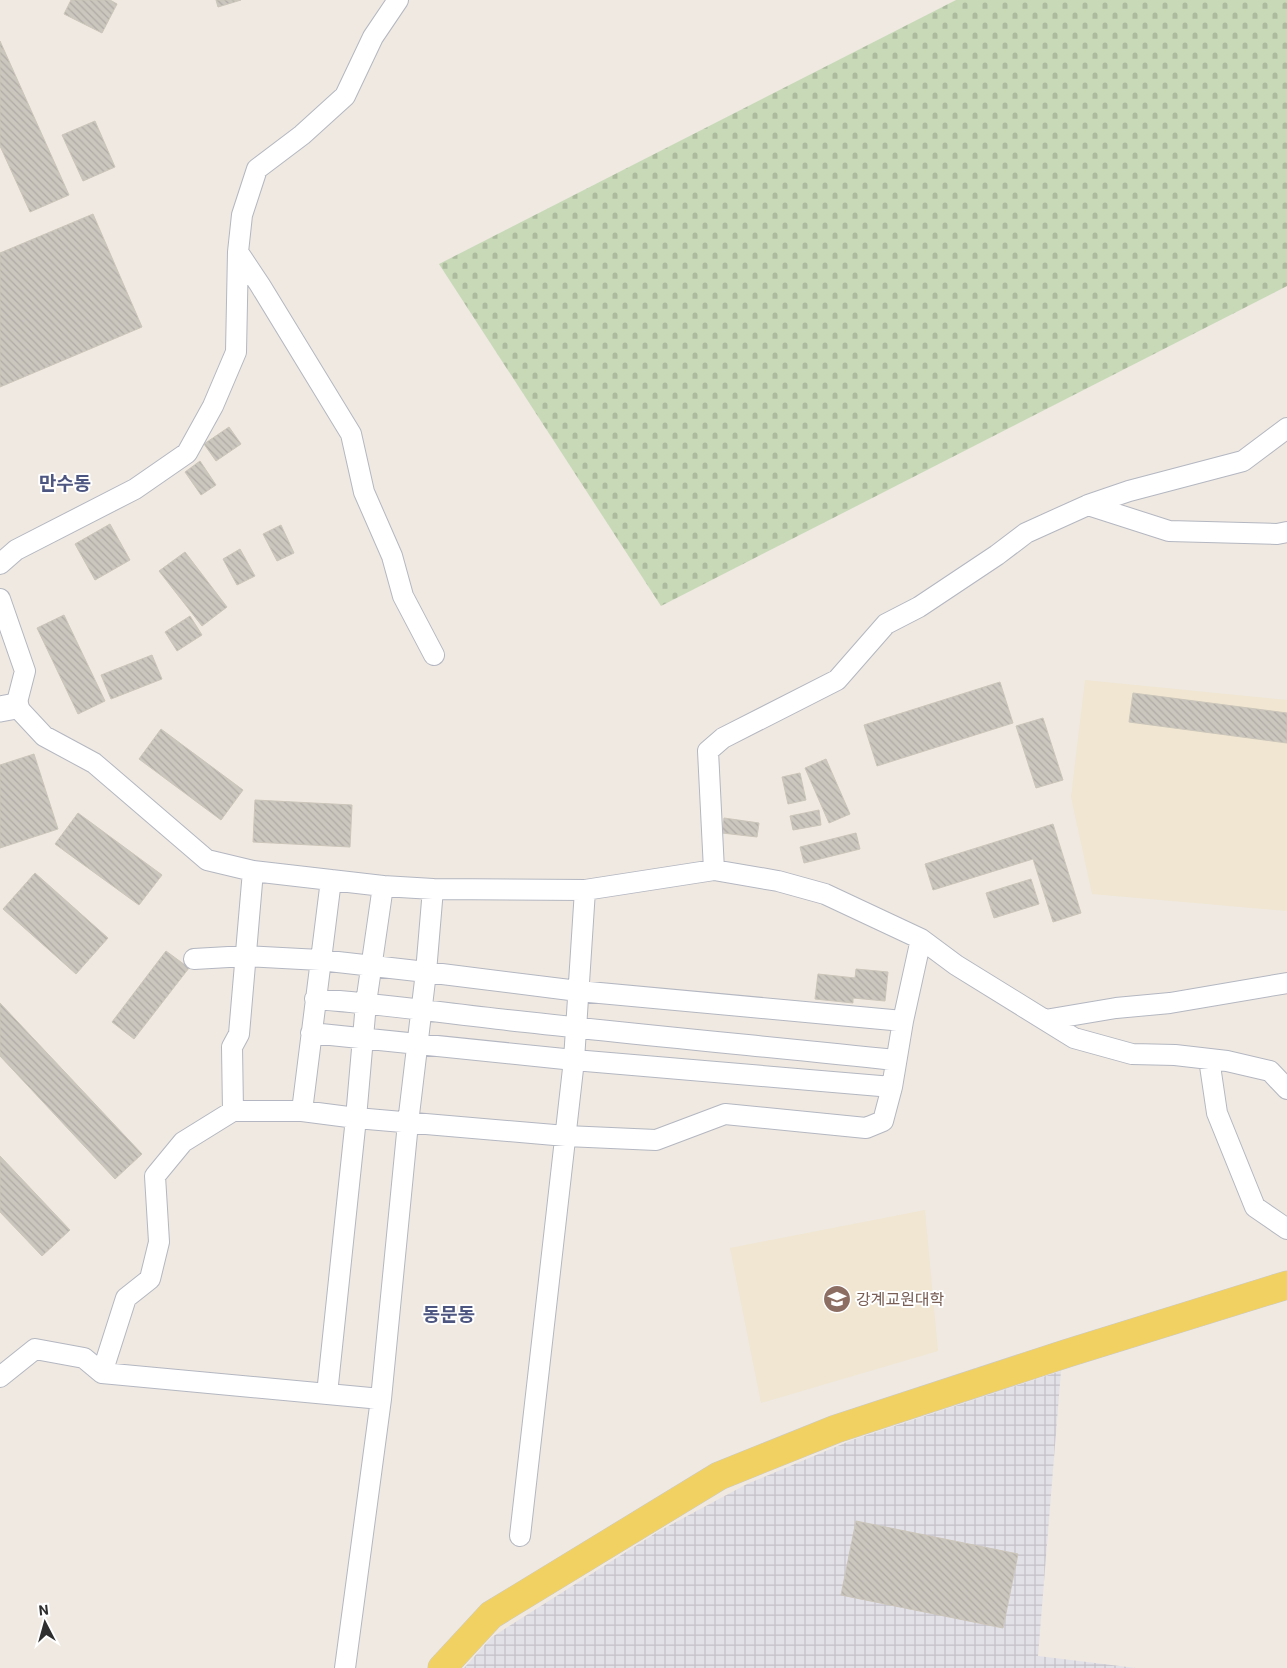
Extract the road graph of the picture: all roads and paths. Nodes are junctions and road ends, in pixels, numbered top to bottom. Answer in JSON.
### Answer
{"nodes":[{"id":1,"x":398,"y":0,"type":"edge"},
{"id":2,"x":238,"y":252,"type":"junction"},
{"id":3,"x":1287,"y":428,"type":"edge"},
{"id":4,"x":1088,"y":505,"type":"junction"},
{"id":5,"x":1287,"y":532,"type":"edge"},
{"id":6,"x":0,"y":564,"type":"edge"},
{"id":7,"x":0,"y":599,"type":"edge"},
{"id":8,"x":434,"y":655,"type":"dead end"},
{"id":9,"x":8,"y":707,"type":"edge"},
{"id":10,"x":714,"y":870,"type":"junction"},
{"id":11,"x":254,"y":872,"type":"junction"},
{"id":12,"x":331,"y":880,"type":"junction"},
{"id":13,"x":383,"y":886,"type":"junction"},
{"id":14,"x":432,"y":889,"type":"junction"},
{"id":15,"x":585,"y":890,"type":"junction"},
{"id":16,"x":921,"y":940,"type":"junction"},
{"id":17,"x":246,"y":956,"type":"junction"},
{"id":18,"x":194,"y":959,"type":"dead end"},
{"id":19,"x":320,"y":960,"type":"junction"},
{"id":20,"x":371,"y":966,"type":"junction"},
{"id":21,"x":426,"y":972,"type":"junction"},
{"id":22,"x":1287,"y":983,"type":"edge"},
{"id":23,"x":578,"y":991,"type":"junction"},
{"id":24,"x":315,"y":999,"type":"junction"},
{"id":25,"x":366,"y":1003,"type":"junction"},
{"id":26,"x":422,"y":1011,"type":"junction"},
{"id":27,"x":1046,"y":1020,"type":"junction"},
{"id":28,"x":903,"y":1021,"type":"junction"},
{"id":29,"x":576,"y":1028,"type":"junction"},
{"id":30,"x":311,"y":1034,"type":"junction"},
{"id":31,"x":364,"y":1040,"type":"junction"},
{"id":32,"x":418,"y":1045,"type":"junction"},
{"id":33,"x":1209,"y":1059,"type":"junction"},
{"id":34,"x":574,"y":1060,"type":"junction"},
{"id":35,"x":896,"y":1060,"type":"junction"},
{"id":36,"x":892,"y":1087,"type":"junction"},
{"id":37,"x":1287,"y":1089,"type":"edge"},
{"id":38,"x":233,"y":1111,"type":"junction"},
{"id":39,"x":302,"y":1111,"type":"junction"},
{"id":40,"x":356,"y":1118,"type":"junction"},
{"id":41,"x":408,"y":1122,"type":"junction"},
{"id":42,"x":566,"y":1136,"type":"junction"},
{"id":43,"x":1287,"y":1229,"type":"edge"},
{"id":44,"x":1287,"y":1286,"type":"edge"},
{"id":45,"x":102,"y":1373,"type":"junction"},
{"id":46,"x":0,"y":1378,"type":"edge"},
{"id":47,"x":326,"y":1394,"type":"junction"},
{"id":48,"x":381,"y":1399,"type":"junction"},
{"id":49,"x":520,"y":1536,"type":"dead end"},
{"id":50,"x":345,"y":1668,"type":"edge"},
{"id":51,"x":442,"y":1668,"type":"edge"}],
"edges":[{"from":1,"to":2,"type":"street"},
{"from":2,"to":6,"type":"street"},
{"from":2,"to":8,"type":"street"},
{"from":3,"to":4,"type":"street"},
{"from":4,"to":5,"type":"street"},
{"from":4,"to":10,"type":"street"},
{"from":7,"to":9,"type":"street"},
{"from":9,"to":11,"type":"street"},
{"from":10,"to":15,"type":"street"},
{"from":10,"to":16,"type":"street"},
{"from":11,"to":12,"type":"street"},
{"from":11,"to":17,"type":"street"},
{"from":12,"to":13,"type":"street"},
{"from":12,"to":19,"type":"street"},
{"from":13,"to":14,"type":"street"},
{"from":13,"to":20,"type":"street"},
{"from":14,"to":15,"type":"street"},
{"from":14,"to":21,"type":"street"},
{"from":15,"to":23,"type":"street"},
{"from":16,"to":27,"type":"street"},
{"from":16,"to":28,"type":"street"},
{"from":17,"to":18,"type":"street"},
{"from":17,"to":19,"type":"street"},
{"from":17,"to":38,"type":"street"},
{"from":19,"to":20,"type":"street"},
{"from":19,"to":24,"type":"street"},
{"from":20,"to":21,"type":"street"},
{"from":20,"to":25,"type":"street"},
{"from":21,"to":23,"type":"street"},
{"from":21,"to":26,"type":"street"},
{"from":22,"to":27,"type":"street"},
{"from":23,"to":28,"type":"street"},
{"from":23,"to":29,"type":"street"},
{"from":24,"to":25,"type":"street"},
{"from":24,"to":30,"type":"street"},
{"from":25,"to":26,"type":"street"},
{"from":25,"to":31,"type":"street"},
{"from":26,"to":29,"type":"street"},
{"from":26,"to":32,"type":"street"},
{"from":27,"to":33,"type":"street"},
{"from":28,"to":35,"type":"street"},
{"from":29,"to":34,"type":"street"},
{"from":29,"to":35,"type":"street"},
{"from":30,"to":31,"type":"street"},
{"from":30,"to":39,"type":"street"},
{"from":31,"to":32,"type":"street"},
{"from":31,"to":40,"type":"street"},
{"from":32,"to":34,"type":"street"},
{"from":32,"to":41,"type":"street"},
{"from":33,"to":37,"type":"street"},
{"from":33,"to":43,"type":"street"},
{"from":34,"to":36,"type":"street"},
{"from":34,"to":42,"type":"street"},
{"from":35,"to":36,"type":"street"},
{"from":36,"to":42,"type":"street"},
{"from":38,"to":39,"type":"street"},
{"from":38,"to":45,"type":"street"},
{"from":39,"to":40,"type":"street"},
{"from":40,"to":41,"type":"street"},
{"from":40,"to":47,"type":"street"},
{"from":41,"to":42,"type":"street"},
{"from":41,"to":48,"type":"street"},
{"from":42,"to":49,"type":"street"},
{"from":44,"to":51,"type":"main road"},
{"from":45,"to":46,"type":"street"},
{"from":45,"to":47,"type":"street"},
{"from":47,"to":48,"type":"street"},
{"from":48,"to":50,"type":"street"}]}
